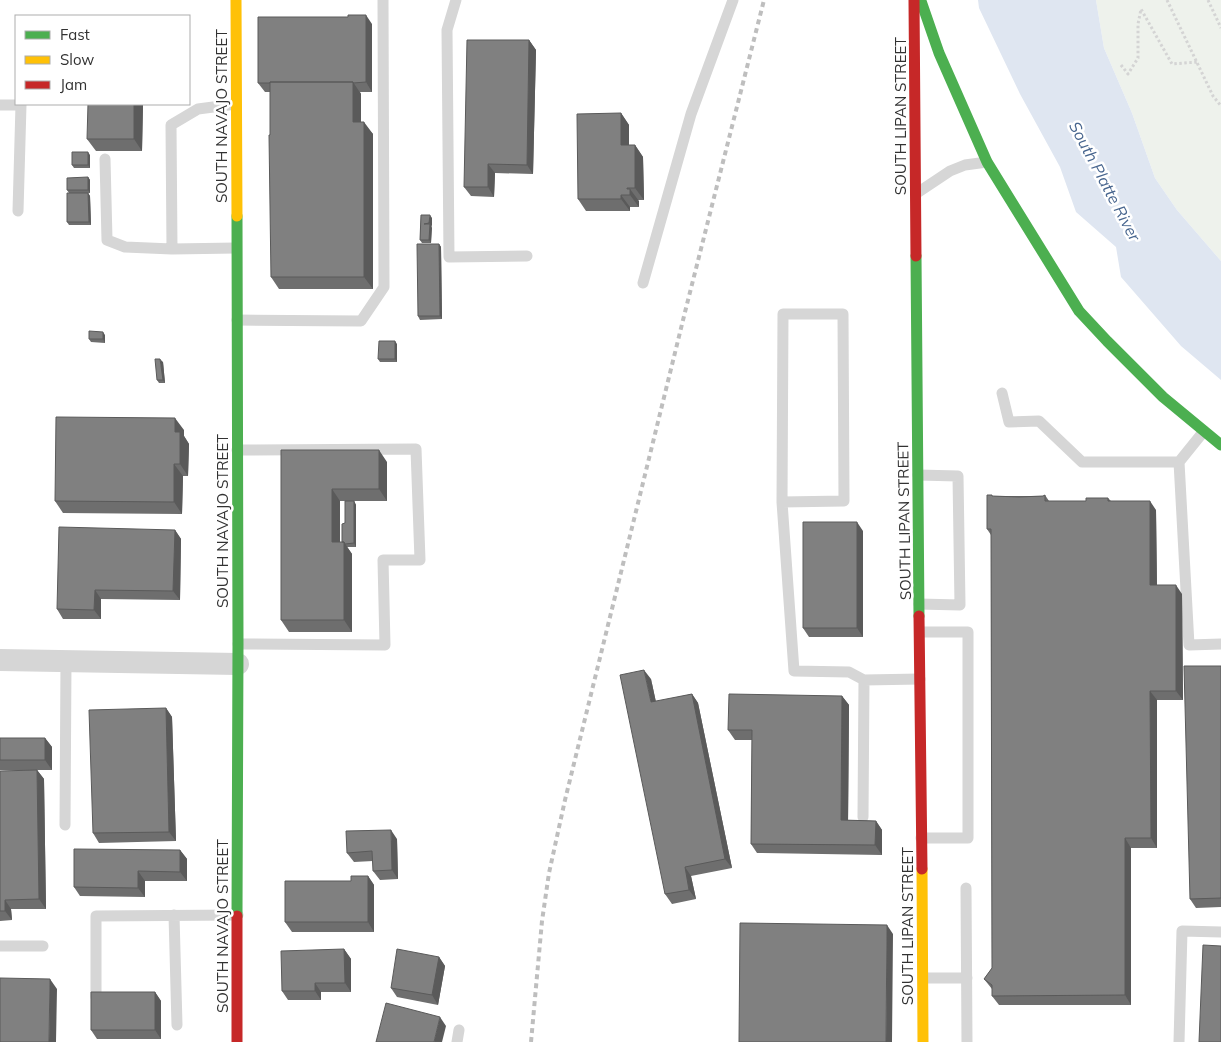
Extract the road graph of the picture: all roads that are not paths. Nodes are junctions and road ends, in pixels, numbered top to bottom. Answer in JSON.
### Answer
{"nodes":[{"id":1,"x":236,"y":0,"type":"edge"},
{"id":2,"x":383,"y":0,"type":"edge"},
{"id":3,"x":456,"y":0,"type":"edge"},
{"id":4,"x":733,"y":0,"type":"edge"},
{"id":5,"x":914,"y":0,"type":"edge"},
{"id":6,"x":921,"y":0,"type":"edge"},
{"id":7,"x":236,"y":104,"type":"junction"},
{"id":8,"x":0,"y":105,"type":"edge"},
{"id":9,"x":105,"y":159,"type":"edge"},
{"id":10,"x":987,"y":162,"type":"junction"},
{"id":11,"x":916,"y":194,"type":"junction"},
{"id":12,"x":18,"y":211,"type":"dead end"},
{"id":13,"x":236,"y":248,"type":"junction"},
{"id":14,"x":172,"y":250,"type":"junction"},
{"id":15,"x":527,"y":256,"type":"dead end"},
{"id":16,"x":643,"y":283,"type":"dead end"},
{"id":17,"x":237,"y":320,"type":"junction"},
{"id":18,"x":1002,"y":394,"type":"dead end"},
{"id":19,"x":1204,"y":431,"type":"junction"},
{"id":20,"x":1221,"y":445,"type":"edge"},
{"id":21,"x":237,"y":450,"type":"junction"},
{"id":22,"x":1179,"y":462,"type":"junction"},
{"id":23,"x":918,"y":475,"type":"junction"},
{"id":24,"x":782,"y":502,"type":"junction"},
{"id":25,"x":919,"y":604,"type":"junction"},
{"id":26,"x":920,"y":632,"type":"junction"},
{"id":27,"x":1221,"y":644,"type":"edge"},
{"id":28,"x":238,"y":654,"type":"junction"},
{"id":29,"x":0,"y":660,"type":"edge"},
{"id":30,"x":66,"y":662,"type":"junction"},
{"id":31,"x":920,"y":679,"type":"junction"},
{"id":32,"x":864,"y":680,"type":"junction"},
{"id":33,"x":863,"y":817,"type":"dead end"},
{"id":34,"x":65,"y":825,"type":"dead end"},
{"id":35,"x":921,"y":838,"type":"junction"},
{"id":36,"x":966,"y":888,"type":"dead end"},
{"id":37,"x":174,"y":915,"type":"junction"},
{"id":38,"x":238,"y":915,"type":"junction"},
{"id":39,"x":1221,"y":932,"type":"edge"},
{"id":40,"x":0,"y":946,"type":"edge"},
{"id":41,"x":43,"y":946,"type":"dead end"},
{"id":42,"x":922,"y":978,"type":"junction"},
{"id":43,"x":967,"y":978,"type":"junction"},
{"id":44,"x":96,"y":997,"type":"edge"},
{"id":45,"x":177,"y":1025,"type":"dead end"},
{"id":46,"x":460,"y":1030,"type":"dead end"},
{"id":47,"x":237,"y":1042,"type":"edge"},
{"id":48,"x":456,"y":1042,"type":"edge"},
{"id":49,"x":923,"y":1042,"type":"edge"},
{"id":50,"x":968,"y":1042,"type":"edge"},
{"id":51,"x":1179,"y":1042,"type":"edge"}],
"edges":[{"from":1,"to":7,"type":"street","name":"SOUTH NAVAJO STREET"},
{"from":2,"to":17,"type":"lane"},
{"from":3,"to":15,"type":"lane"},
{"from":4,"to":16,"type":"lane"},
{"from":5,"to":11,"type":"street","name":"SOUTH LIPAN STREET"},
{"from":6,"to":10,"type":"street"},
{"from":7,"to":13,"type":"street","name":"SOUTH NAVAJO STREET"},
{"from":7,"to":14,"type":"lane"},
{"from":8,"to":12,"type":"lane"},
{"from":9,"to":14,"type":"lane"},
{"from":10,"to":11,"type":"lane"},
{"from":10,"to":19,"type":"street"},
{"from":11,"to":23,"type":"street","name":"SOUTH LIPAN STREET"},
{"from":13,"to":14,"type":"lane"},
{"from":13,"to":17,"type":"street","name":"SOUTH NAVAJO STREET"},
{"from":17,"to":21,"type":"street","name":"SOUTH NAVAJO STREET"},
{"from":18,"to":22,"type":"lane"},
{"from":19,"to":20,"type":"street"},
{"from":19,"to":22,"type":"lane"},
{"from":21,"to":28,"type":"street","name":"SOUTH NAVAJO STREET"},
{"from":21,"to":28,"type":"lane"},
{"from":22,"to":27,"type":"lane"},
{"from":23,"to":25,"type":"street","name":"SOUTH LIPAN STREET"},
{"from":23,"to":25,"type":"lane"},
{"from":24,"to":24,"type":"lane"},
{"from":24,"to":32,"type":"lane"},
{"from":25,"to":26,"type":"street","name":"SOUTH LIPAN STREET"},
{"from":26,"to":31,"type":"street","name":"SOUTH LIPAN STREET"},
{"from":26,"to":35,"type":"lane"},
{"from":28,"to":30,"type":"street"},
{"from":28,"to":38,"type":"street","name":"SOUTH NAVAJO STREET"},
{"from":29,"to":30,"type":"street"},
{"from":30,"to":34,"type":"lane"},
{"from":31,"to":32,"type":"lane"},
{"from":31,"to":35,"type":"street","name":"SOUTH LIPAN STREET"},
{"from":32,"to":33,"type":"lane"},
{"from":35,"to":42,"type":"street","name":"SOUTH LIPAN STREET"},
{"from":36,"to":43,"type":"lane"},
{"from":37,"to":38,"type":"lane"},
{"from":37,"to":44,"type":"lane"},
{"from":37,"to":45,"type":"lane"},
{"from":38,"to":47,"type":"street","name":"SOUTH NAVAJO STREET"},
{"from":39,"to":51,"type":"lane"},
{"from":40,"to":41,"type":"lane"},
{"from":42,"to":43,"type":"lane"},
{"from":42,"to":49,"type":"street","name":"SOUTH LIPAN STREET"},
{"from":43,"to":50,"type":"lane"},
{"from":46,"to":48,"type":"lane"}]}
